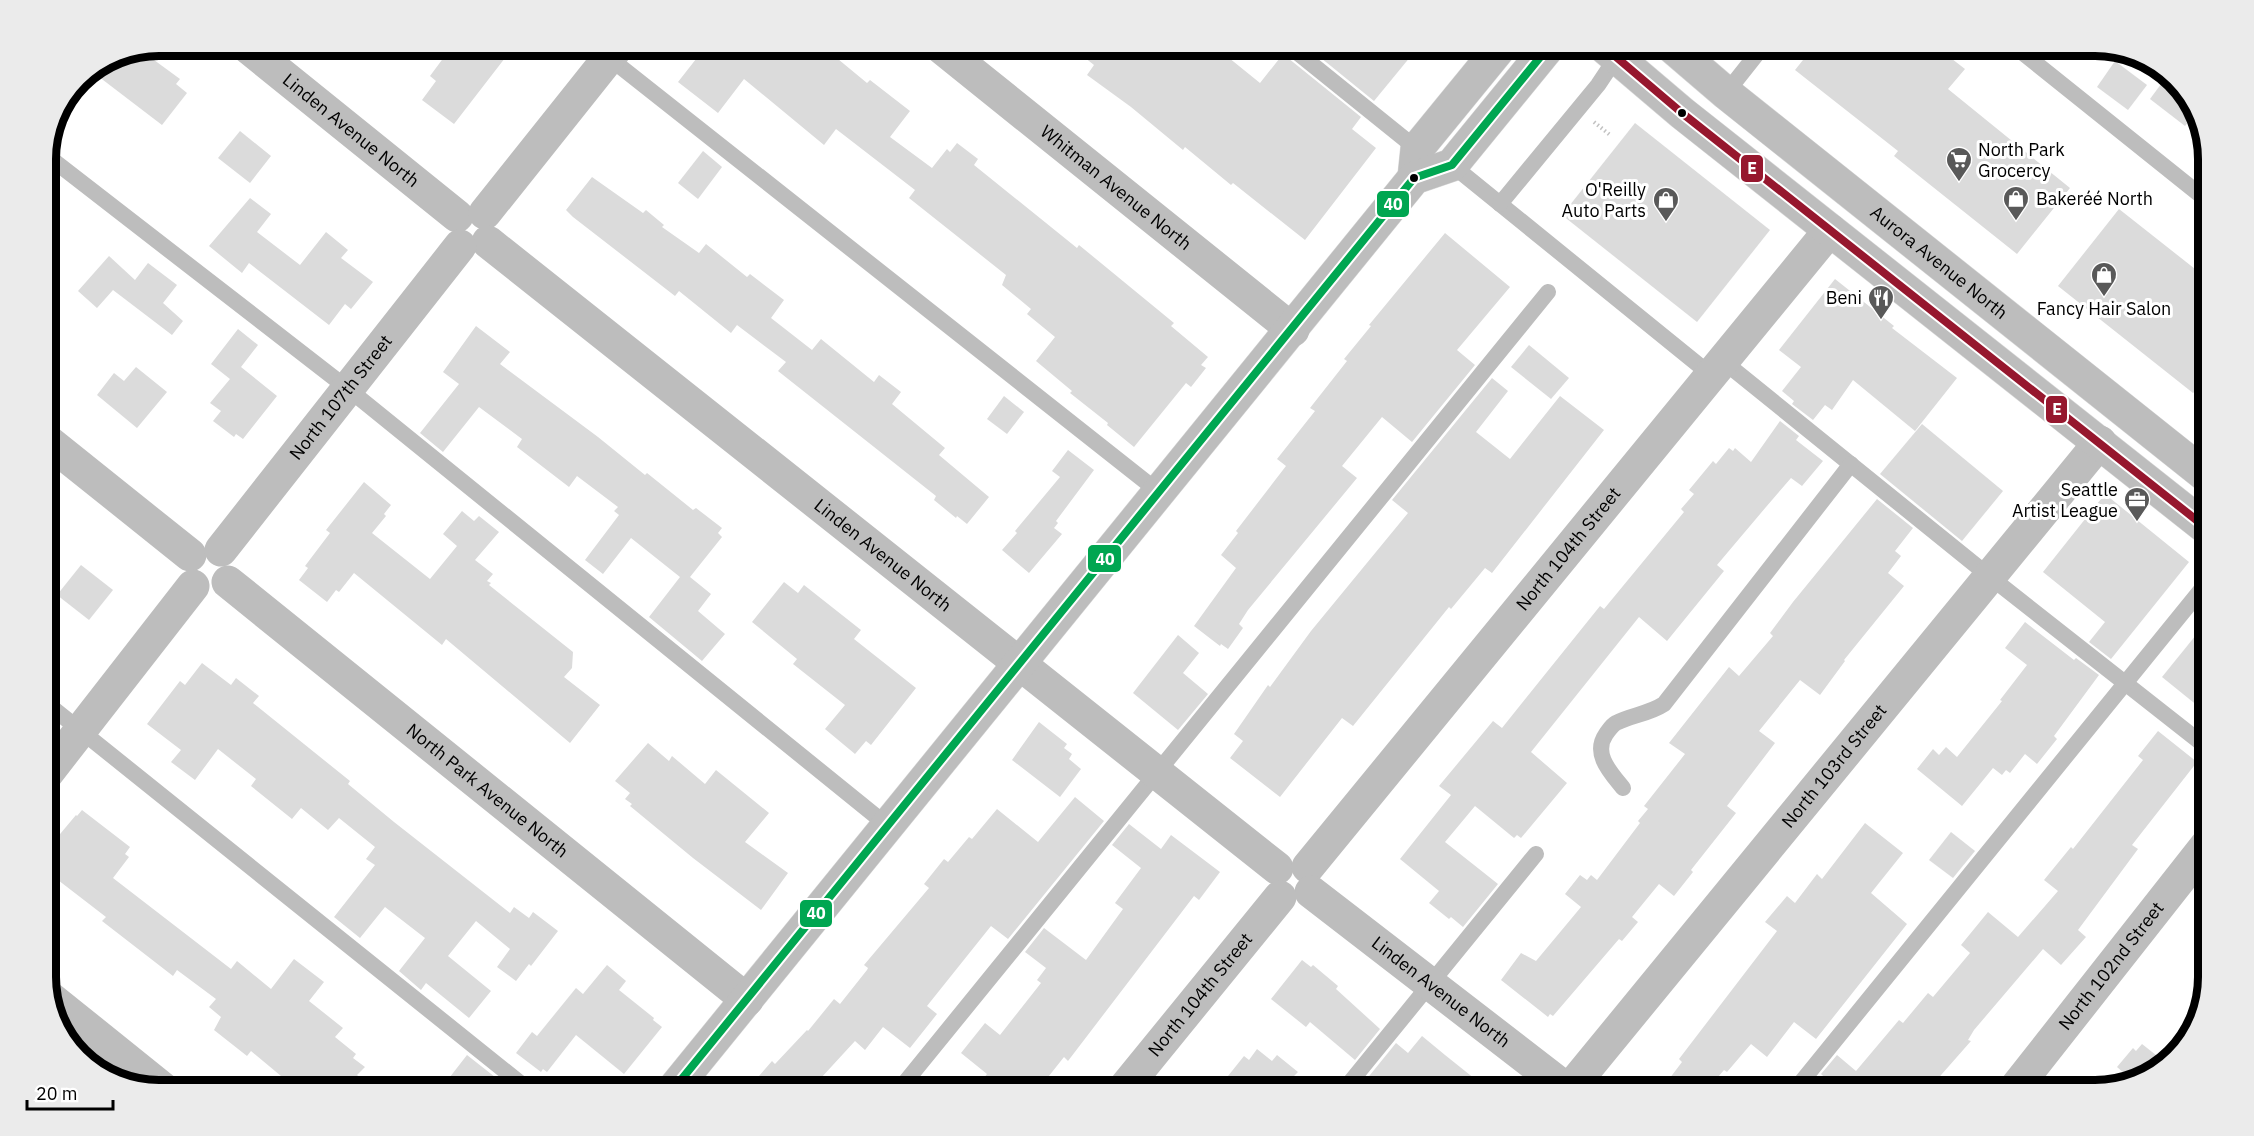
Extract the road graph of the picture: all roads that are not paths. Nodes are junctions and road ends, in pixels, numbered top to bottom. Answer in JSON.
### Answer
{"nodes":[{"id":1,"x":259,"y":56,"type":"edge"},
{"id":2,"x":602,"y":56,"type":"edge"},
{"id":3,"x":616,"y":56,"type":"edge"},
{"id":4,"x":952,"y":56,"type":"edge"},
{"id":5,"x":1300,"y":56,"type":"edge"},
{"id":6,"x":1494,"y":56,"type":"edge"},
{"id":7,"x":1541,"y":56,"type":"edge"},
{"id":8,"x":1607,"y":56,"type":"edge"},
{"id":9,"x":1615,"y":56,"type":"edge"},
{"id":10,"x":1683,"y":56,"type":"edge"},
{"id":11,"x":1755,"y":56,"type":"edge"},
{"id":12,"x":2027,"y":56,"type":"edge"},
{"id":13,"x":1726,"y":93,"type":"junction"},
{"id":14,"x":56,"y":163,"type":"edge"},
{"id":15,"x":1416,"y":164,"type":"junction"},
{"id":16,"x":1452,"y":165,"type":"junction"},
{"id":17,"x":2198,"y":193,"type":"edge"},
{"id":18,"x":1500,"y":204,"type":"junction"},
{"id":19,"x":473,"y":229,"type":"junction"},
{"id":20,"x":1830,"y":230,"type":"junction"},
{"id":21,"x":1548,"y":292,"type":"dead end"},
{"id":22,"x":1293,"y":330,"type":"junction"},
{"id":23,"x":1717,"y":368,"type":"junction"},
{"id":24,"x":347,"y":388,"type":"junction"},
{"id":25,"x":2100,"y":442,"type":"junction"},
{"id":26,"x":56,"y":449,"type":"edge"},
{"id":27,"x":1851,"y":464,"type":"junction"},
{"id":28,"x":2198,"y":469,"type":"edge"},
{"id":29,"x":1160,"y":493,"type":"junction"},
{"id":30,"x":2198,"y":521,"type":"edge"},
{"id":31,"x":221,"y":550,"type":"junction"},
{"id":32,"x":191,"y":570,"type":"junction"},
{"id":33,"x":1989,"y":576,"type":"junction"},
{"id":34,"x":228,"y":582,"type":"junction"},
{"id":35,"x":2198,"y":594,"type":"edge"},
{"id":36,"x":1020,"y":666,"type":"junction"},
{"id":37,"x":2126,"y":683,"type":"junction"},
{"id":38,"x":56,"y":711,"type":"edge"},
{"id":39,"x":82,"y":731,"type":"junction"},
{"id":40,"x":2198,"y":740,"type":"edge"},
{"id":41,"x":56,"y":763,"type":"edge"},
{"id":42,"x":1158,"y":772,"type":"junction"},
{"id":43,"x":1623,"y":788,"type":"dead end"},
{"id":44,"x":888,"y":826,"type":"junction"},
{"id":45,"x":1536,"y":854,"type":"dead end"},
{"id":46,"x":2198,"y":856,"type":"edge"},
{"id":47,"x":1294,"y":881,"type":"junction"},
{"id":48,"x":1429,"y":983,"type":"junction"},
{"id":49,"x":747,"y":1000,"type":"junction"},
{"id":50,"x":59,"y":1005,"type":"edge"},
{"id":51,"x":152,"y":1080,"type":"edge"},
{"id":52,"x":516,"y":1080,"type":"edge"},
{"id":53,"x":681,"y":1080,"type":"edge"},
{"id":54,"x":907,"y":1080,"type":"edge"},
{"id":55,"x":1131,"y":1080,"type":"edge"},
{"id":56,"x":1352,"y":1080,"type":"edge"},
{"id":57,"x":1555,"y":1080,"type":"edge"},
{"id":58,"x":1578,"y":1080,"type":"edge"},
{"id":59,"x":1803,"y":1080,"type":"edge"},
{"id":60,"x":2022,"y":1080,"type":"edge"}],
"edges":[{"from":1,"to":19,"type":"main road","name":"Linden Avenue North"},
{"from":2,"to":19,"type":"main road","name":"North 107th Street"},
{"from":3,"to":29,"type":"lane"},
{"from":4,"to":22,"type":"main road","name":"Whitman Avenue North"},
{"from":5,"to":15,"type":"lane"},
{"from":6,"to":15,"type":"main road"},
{"from":7,"to":16,"type":"main road"},
{"from":8,"to":18,"type":"lane"},
{"from":9,"to":20,"type":"main road"},
{"from":10,"to":13,"type":"main road","name":"Aurora Avenue North"},
{"from":11,"to":13,"type":"lane"},
{"from":12,"to":17,"type":"lane"},
{"from":13,"to":28,"type":"main road","name":"Aurora Avenue North"},
{"from":14,"to":24,"type":"lane"},
{"from":15,"to":16,"type":"main road"},
{"from":15,"to":22,"type":"main road"},
{"from":16,"to":18,"type":"lane"},
{"from":18,"to":23,"type":"lane"},
{"from":19,"to":24,"type":"main road","name":"North 107th Street"},
{"from":19,"to":36,"type":"main road","name":"Linden Avenue North"},
{"from":20,"to":23,"type":"main road","name":"North 104th Street"},
{"from":20,"to":25,"type":"main road"},
{"from":21,"to":42,"type":"lane"},
{"from":22,"to":29,"type":"main road"},
{"from":23,"to":27,"type":"lane"},
{"from":23,"to":47,"type":"main road","name":"North 104th Street"},
{"from":24,"to":31,"type":"main road","name":"North 107th Street"},
{"from":24,"to":44,"type":"lane"},
{"from":25,"to":30,"type":"main road"},
{"from":25,"to":33,"type":"main road","name":"North 103rd Street"},
{"from":26,"to":32,"type":"main road"},
{"from":27,"to":33,"type":"lane"},
{"from":27,"to":43,"type":"lane"},
{"from":29,"to":36,"type":"main road"},
{"from":31,"to":32,"type":"main road"},
{"from":31,"to":34,"type":"main road"},
{"from":32,"to":34,"type":"main road"},
{"from":32,"to":39,"type":"main road"},
{"from":33,"to":37,"type":"lane"},
{"from":33,"to":58,"type":"main road","name":"North 103rd Street"},
{"from":34,"to":49,"type":"main road","name":"North Park Avenue North"},
{"from":35,"to":37,"type":"lane"},
{"from":36,"to":42,"type":"main road","name":"Linden Avenue North"},
{"from":36,"to":44,"type":"main road"},
{"from":37,"to":40,"type":"lane"},
{"from":37,"to":59,"type":"lane"},
{"from":38,"to":39,"type":"lane"},
{"from":39,"to":41,"type":"main road"},
{"from":39,"to":52,"type":"lane"},
{"from":42,"to":47,"type":"main road","name":"Linden Avenue North"},
{"from":42,"to":54,"type":"lane"},
{"from":44,"to":49,"type":"main road"},
{"from":45,"to":48,"type":"lane"},
{"from":46,"to":60,"type":"main road","name":"North 102nd Street"},
{"from":47,"to":48,"type":"main road","name":"Linden Avenue North"},
{"from":47,"to":55,"type":"main road","name":"North 104th Street"},
{"from":48,"to":56,"type":"lane"},
{"from":48,"to":57,"type":"main road","name":"Linden Avenue North"},
{"from":49,"to":53,"type":"main road"},
{"from":50,"to":51,"type":"main road"}]}
